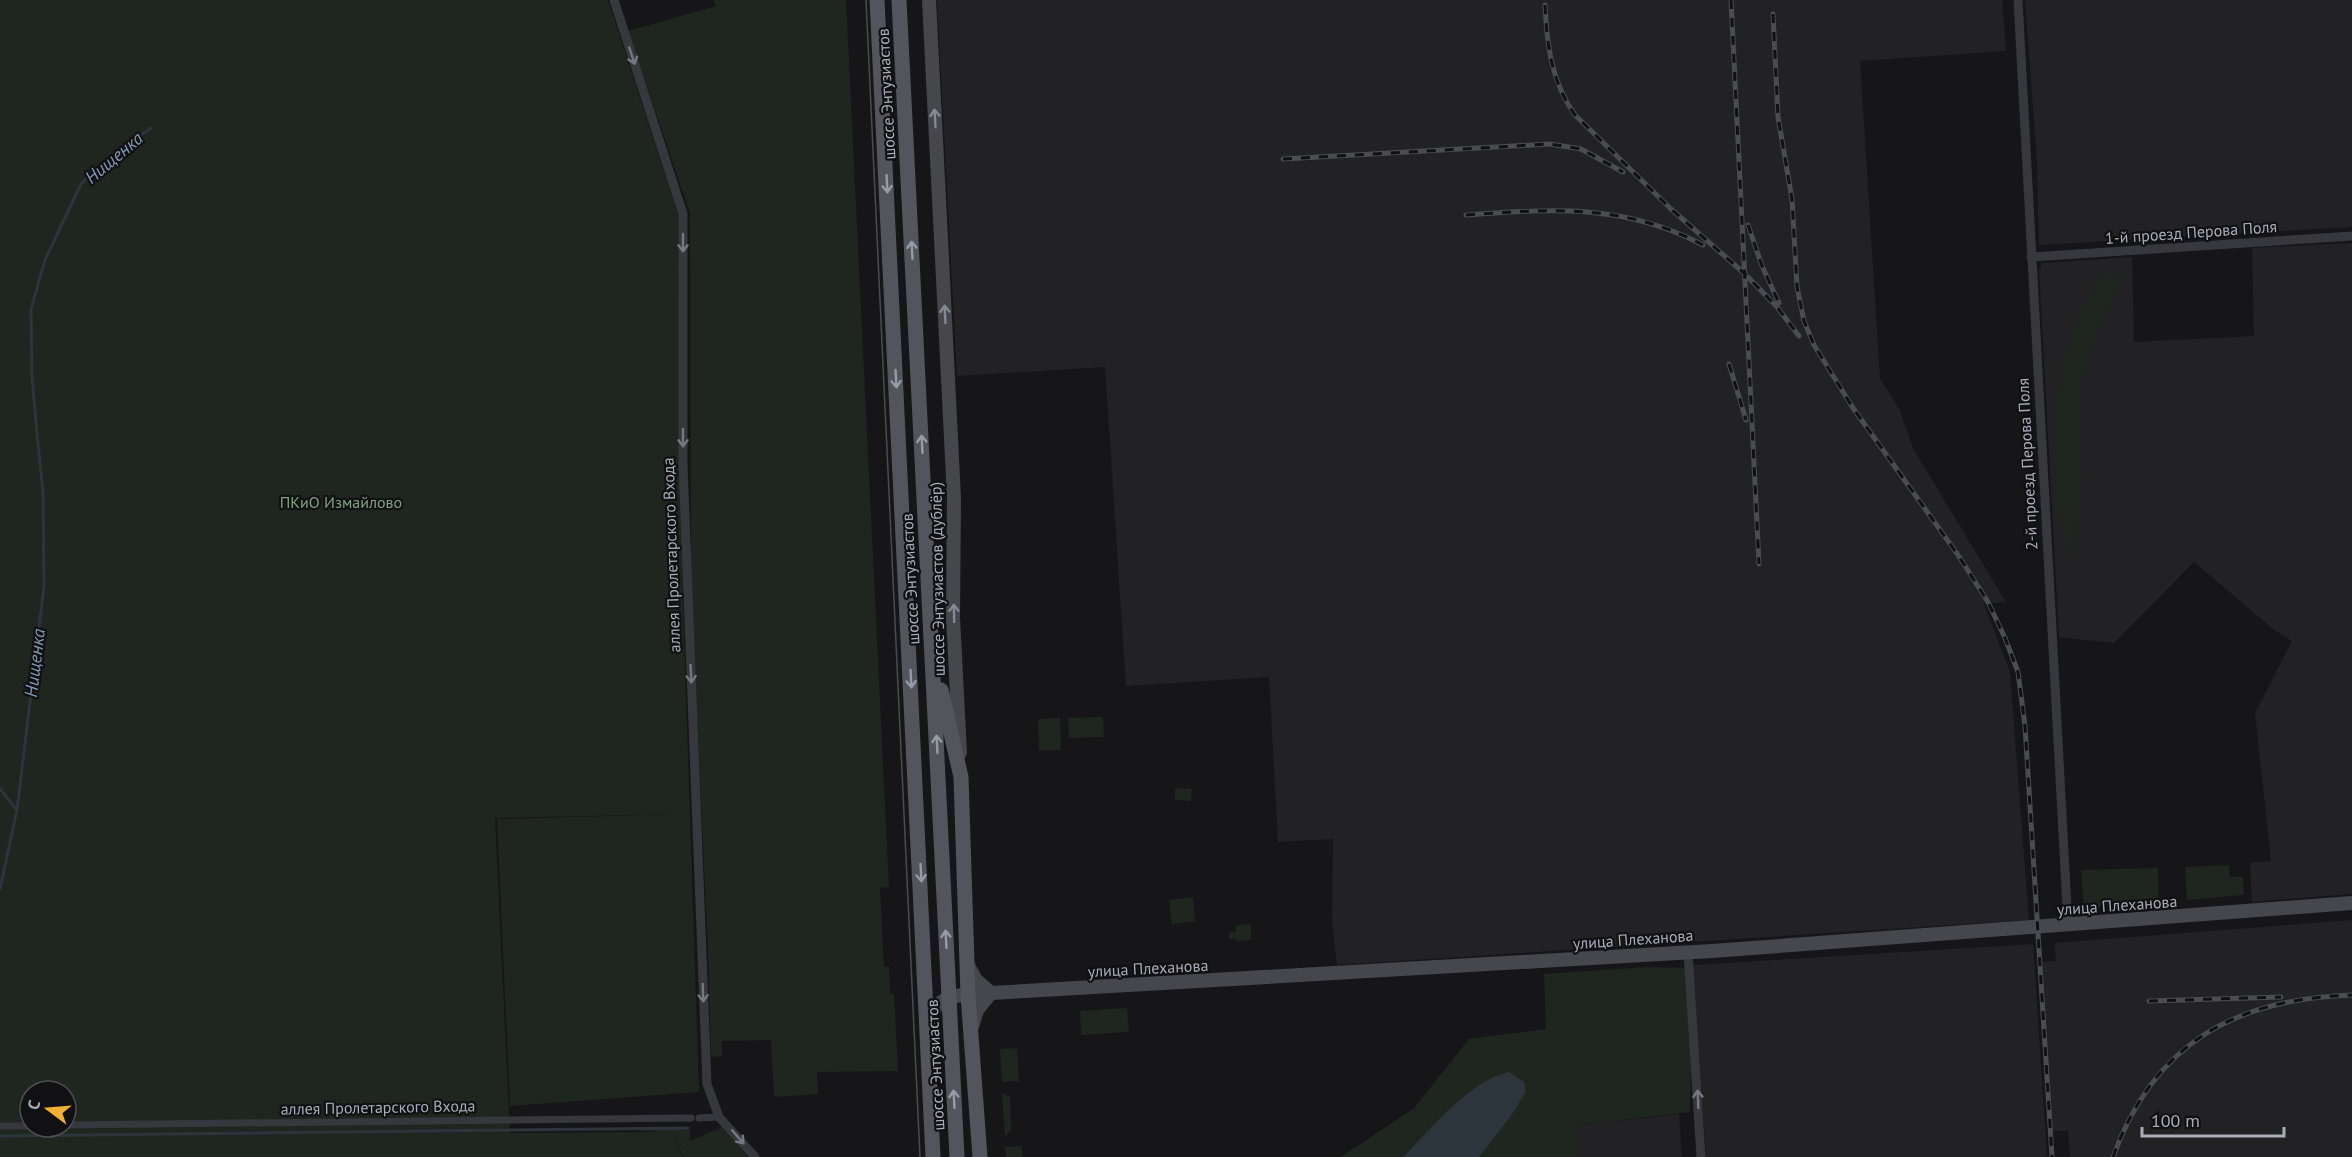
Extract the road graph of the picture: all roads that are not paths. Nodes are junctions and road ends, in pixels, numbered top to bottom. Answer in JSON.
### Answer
{"nodes":[{"id":1,"x":614,"y":0,"type":"edge"},
{"id":2,"x":877,"y":0,"type":"edge"},
{"id":3,"x":899,"y":0,"type":"edge"},
{"id":4,"x":929,"y":0,"type":"edge"},
{"id":5,"x":2018,"y":0,"type":"edge"},
{"id":6,"x":2352,"y":236,"type":"edge"},
{"id":7,"x":2031,"y":257,"type":"junction"},
{"id":8,"x":932,"y":661,"type":"junction"},
{"id":9,"x":961,"y":777,"type":"junction"},
{"id":10,"x":2352,"y":903,"type":"edge"},
{"id":11,"x":2068,"y":926,"type":"junction"},
{"id":12,"x":1688,"y":952,"type":"junction"},
{"id":13,"x":967,"y":969,"type":"junction"},
{"id":14,"x":991,"y":993,"type":"junction"},
{"id":15,"x":968,"y":996,"type":"junction"},
{"id":16,"x":949,"y":997,"type":"junction"},
{"id":17,"x":928,"y":1022,"type":"junction"},
{"id":18,"x":971,"y":1032,"type":"junction"},
{"id":19,"x":719,"y":1117,"type":"junction"},
{"id":20,"x":78,"y":1125,"type":"edge"},
{"id":21,"x":0,"y":1126,"type":"edge"},
{"id":22,"x":18,"y":1126,"type":"edge"},
{"id":23,"x":755,"y":1157,"type":"edge"},
{"id":24,"x":933,"y":1157,"type":"edge"},
{"id":25,"x":957,"y":1157,"type":"edge"},
{"id":26,"x":980,"y":1157,"type":"edge"},
{"id":27,"x":1701,"y":1157,"type":"edge"}],
"edges":[{"from":1,"to":19,"type":"street","name":"аллея Пролетарского Входа","one_way":true},
{"from":2,"to":17,"type":"main road","name":"шоссе Энтузиастов","one_way":true},
{"from":8,"to":3,"type":"main road","name":"шоссе Энтузиастов","one_way":true},
{"from":9,"to":4,"type":"main road","name":"шоссе Энтузиастов (дублёр)","one_way":true},
{"from":5,"to":7,"type":"street","name":"2-й проезд Перова Поля"},
{"from":6,"to":7,"type":"street","name":"1-й проезд Перова Поля"},
{"from":7,"to":11,"type":"street","name":"2-й проезд Перова Поля"},
{"from":8,"to":9,"type":"main road"},
{"from":16,"to":8,"type":"main road","name":"шоссе Энтузиастов","one_way":true},
{"from":9,"to":13,"type":"main road","name":"шоссе Энтузиастов (дублёр)"},
{"from":10,"to":11,"type":"main road","name":"улица Плеханова"},
{"from":11,"to":12,"type":"main road","name":"улица Плеханова"},
{"from":12,"to":14,"type":"main road","name":"улица Плеханова"},
{"from":27,"to":12,"type":"street","one_way":true},
{"from":13,"to":14,"type":"main road"},
{"from":13,"to":15,"type":"main road","name":"шоссе Энтузиастов (дублёр)"},
{"from":13,"to":16,"type":"main road"},
{"from":14,"to":15,"type":"main road","name":"улица Плеханова"},
{"from":14,"to":18,"type":"main road"},
{"from":15,"to":16,"type":"main road","name":"улица Плеханова"},
{"from":15,"to":18,"type":"main road","name":"шоссе Энтузиастов (дублёр)"},
{"from":16,"to":17,"type":"main road"},
{"from":25,"to":16,"type":"main road","name":"шоссе Энтузиастов","one_way":true},
{"from":17,"to":24,"type":"main road","name":"шоссе Энтузиастов"},
{"from":18,"to":26,"type":"main road","name":"шоссе Энтузиастов (дублёр)"},
{"from":19,"to":20,"type":"street","name":"аллея Пролетарского Входа"},
{"from":19,"to":23,"type":"street","name":"аллея Пролетарского Входа","one_way":true},
{"from":21,"to":22,"type":"street"}]}
